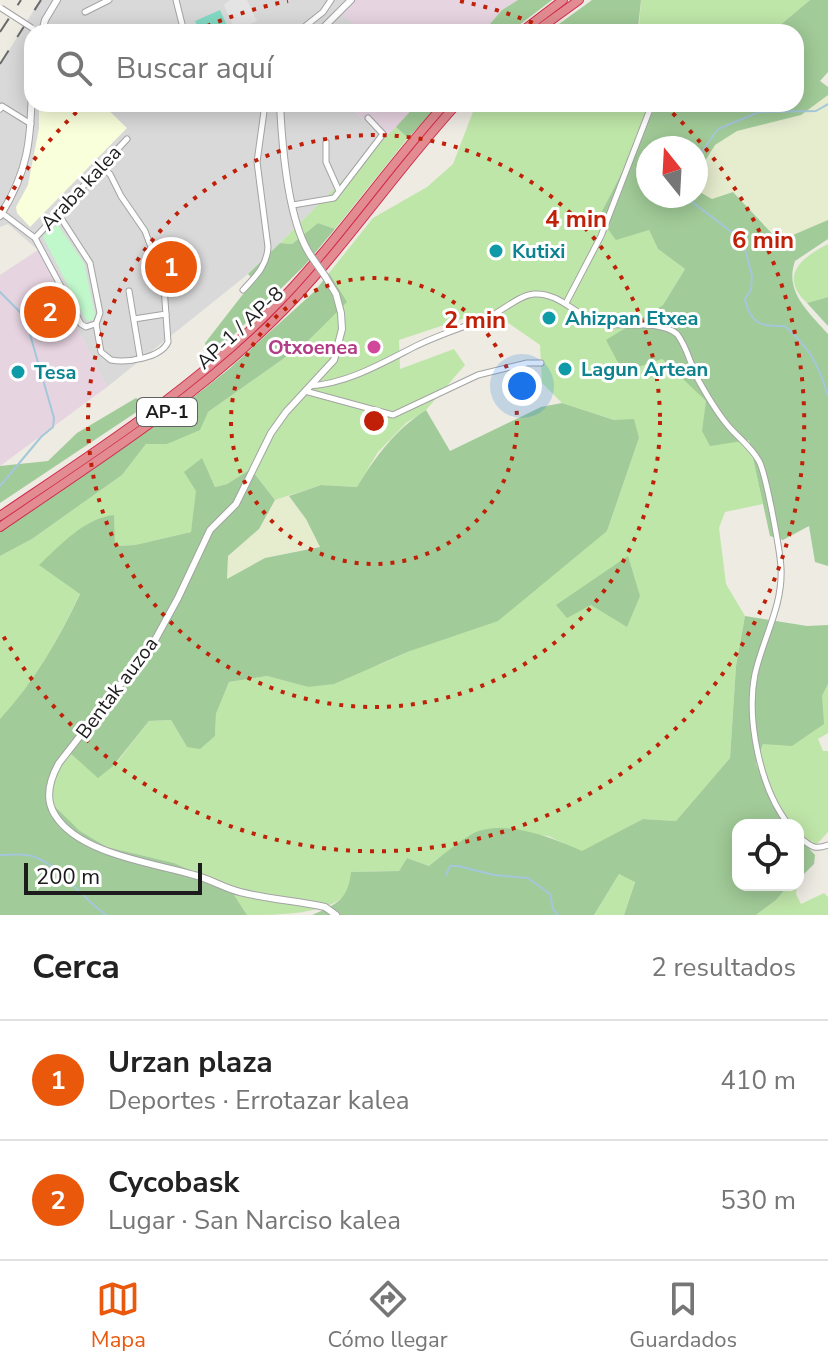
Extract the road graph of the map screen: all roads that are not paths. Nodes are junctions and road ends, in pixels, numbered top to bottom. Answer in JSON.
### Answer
{"nodes":[{"id":1,"x":57,"y":0,"type":"edge"},
{"id":2,"x":109,"y":0,"type":"edge"},
{"id":3,"x":176,"y":0,"type":"edge"},
{"id":4,"x":331,"y":0,"type":"edge"},
{"id":5,"x":351,"y":0,"type":"edge"},
{"id":6,"x":563,"y":0,"type":"edge"},
{"id":7,"x":579,"y":0,"type":"edge"},
{"id":8,"x":0,"y":8,"type":"edge"},
{"id":9,"x":85,"y":12,"type":"dead end"},
{"id":10,"x":26,"y":24,"type":"edge"},
{"id":11,"x":45,"y":24,"type":"edge"},
{"id":12,"x":182,"y":24,"type":"edge"},
{"id":13,"x":308,"y":24,"type":"edge"},
{"id":14,"x":327,"y":24,"type":"edge"},
{"id":15,"x":532,"y":24,"type":"edge"},
{"id":16,"x":546,"y":24,"type":"edge"},
{"id":17,"x":0,"y":109,"type":"edge"},
{"id":18,"x":31,"y":112,"type":"edge"},
{"id":19,"x":264,"y":112,"type":"edge"},
{"id":20,"x":281,"y":112,"type":"edge"},
{"id":21,"x":438,"y":112,"type":"edge"},
{"id":22,"x":450,"y":112,"type":"edge"},
{"id":23,"x":649,"y":112,"type":"edge"},
{"id":24,"x":368,"y":118,"type":"dead end"},
{"id":25,"x":31,"y":124,"type":"junction"},
{"id":26,"x":127,"y":139,"type":"dead end"},
{"id":27,"x":326,"y":142,"type":"dead end"},
{"id":28,"x":113,"y":154,"type":"junction"},
{"id":29,"x":97,"y":171,"type":"junction"},
{"id":30,"x":110,"y":174,"type":"junction"},
{"id":31,"x":339,"y":192,"type":"junction"},
{"id":32,"x":293,"y":205,"type":"junction"},
{"id":33,"x":57,"y":212,"type":"junction"},
{"id":34,"x":1,"y":214,"type":"edge"},
{"id":35,"x":35,"y":238,"type":"junction"},
{"id":36,"x":243,"y":290,"type":"dead end"},
{"id":37,"x":129,"y":291,"type":"dead end"},
{"id":38,"x":566,"y":303,"type":"junction"},
{"id":39,"x":166,"y":314,"type":"junction"},
{"id":40,"x":134,"y":319,"type":"junction"},
{"id":41,"x":96,"y":324,"type":"junction"},
{"id":42,"x":140,"y":357,"type":"junction"},
{"id":43,"x":541,"y":363,"type":"dead end"},
{"id":44,"x":307,"y":388,"type":"junction"},
{"id":45,"x":0,"y":516,"type":"edge"},
{"id":46,"x":0,"y":527,"type":"edge"},
{"id":47,"x":784,"y":819,"type":"edge"},
{"id":48,"x":804,"y":840,"type":"edge"},
{"id":49,"x":828,"y":845,"type":"edge"},
{"id":50,"x":336,"y":915,"type":"edge"}],
"edges":[{"from":1,"to":11,"type":"street"},
{"from":2,"to":9,"type":"street"},
{"from":3,"to":12,"type":"street"},
{"from":4,"to":13,"type":"street"},
{"from":5,"to":14,"type":"street"},
{"from":6,"to":15,"type":"highway"},
{"from":7,"to":16,"type":"highway"},
{"from":8,"to":10,"type":"street","bridge":true},
{"from":17,"to":25,"type":"street"},
{"from":18,"to":25,"type":"street"},
{"from":19,"to":36,"type":"street"},
{"from":20,"to":32,"type":"street","name":"Bentak auzoa"},
{"from":21,"to":45,"type":"highway","name":"AP-1 / AP-8","number":"AP-1"},
{"from":22,"to":46,"type":"highway","name":"AP-1 / AP-8","number":"AP-1"},
{"from":23,"to":38,"type":"street"},
{"from":24,"to":31,"type":"street"},
{"from":25,"to":34,"type":"street"},
{"from":26,"to":28,"type":"street","name":"Araba kalea"},
{"from":27,"to":31,"type":"street"},
{"from":28,"to":29,"type":"street","name":"Araba kalea"},
{"from":28,"to":30,"type":"street"},
{"from":29,"to":30,"type":"street"},
{"from":29,"to":33,"type":"street","name":"Araba kalea"},
{"from":30,"to":39,"type":"street"},
{"from":31,"to":32,"type":"street"},
{"from":32,"to":44,"type":"street","name":"Bentak auzoa","bridge":true},
{"from":33,"to":35,"type":"street","name":"Araba kalea"},
{"from":33,"to":41,"type":"street"},
{"from":34,"to":35,"type":"street"},
{"from":35,"to":41,"type":"street"},
{"from":37,"to":40,"type":"street"},
{"from":38,"to":44,"type":"street"},
{"from":38,"to":47,"type":"street"},
{"from":39,"to":40,"type":"street"},
{"from":39,"to":42,"type":"street"},
{"from":40,"to":42,"type":"street"},
{"from":41,"to":42,"type":"street"},
{"from":43,"to":44,"type":"street"},
{"from":44,"to":50,"type":"street","name":"Bentak auzoa"},
{"from":48,"to":49,"type":"street"}]}
